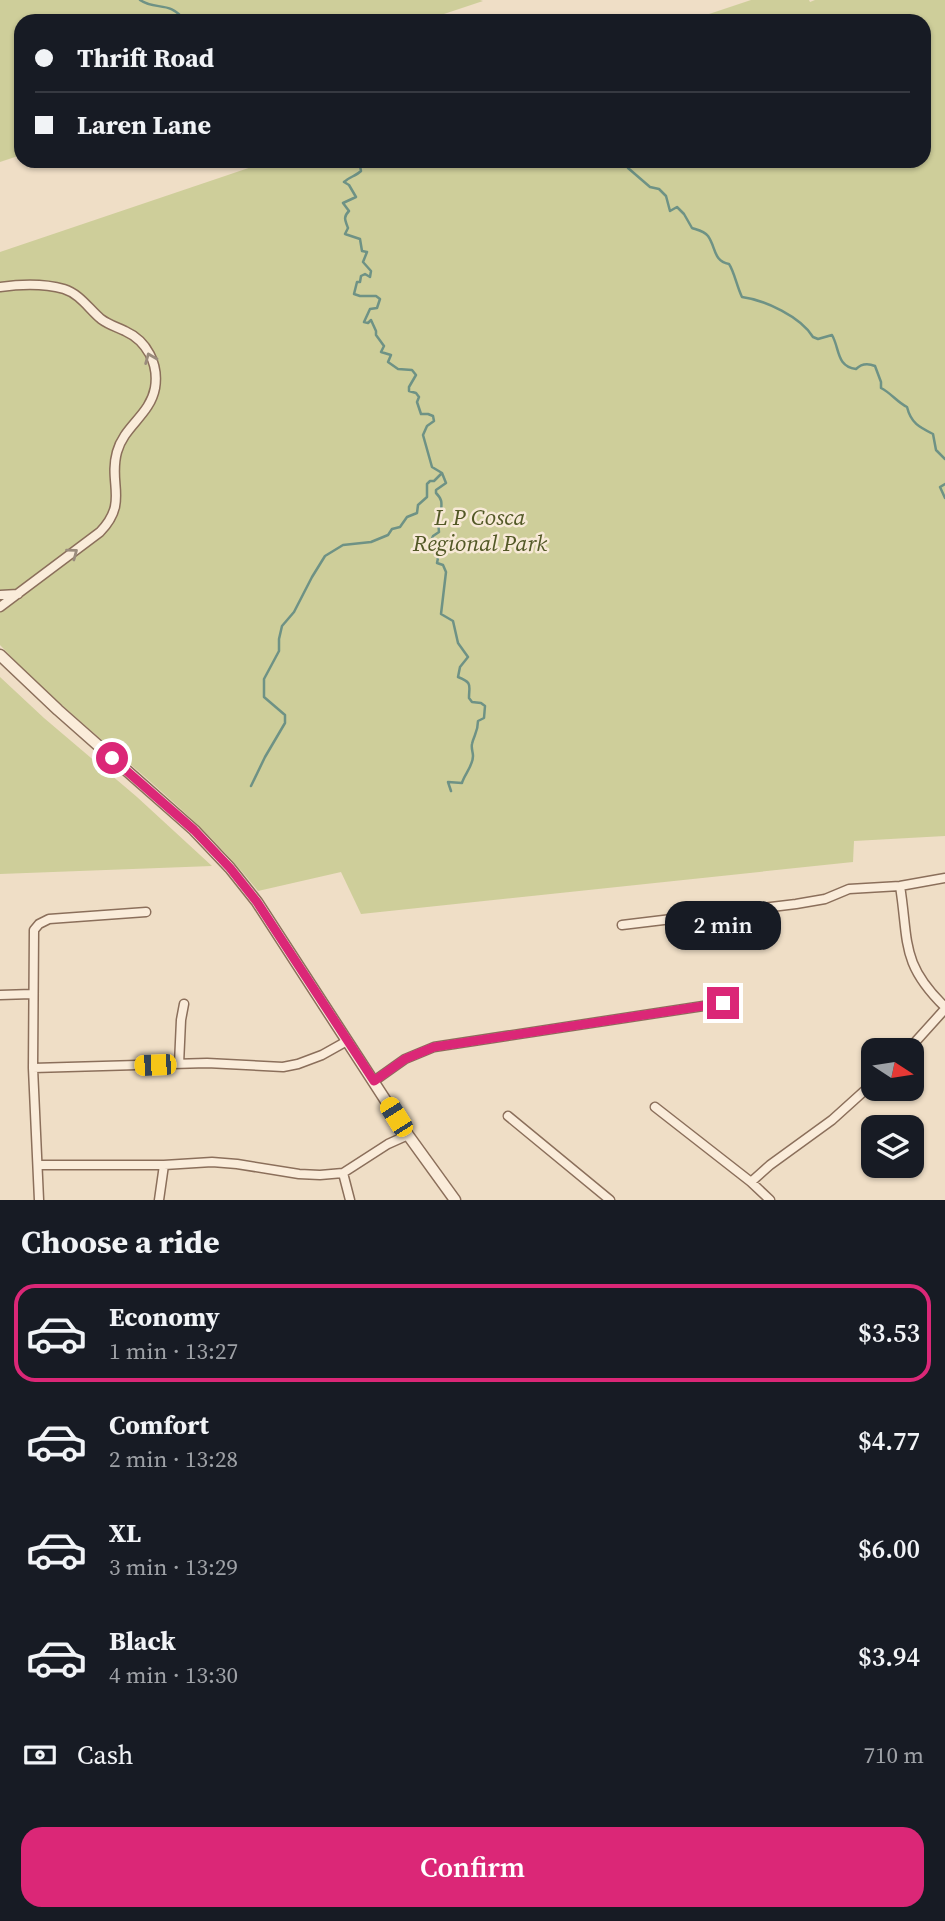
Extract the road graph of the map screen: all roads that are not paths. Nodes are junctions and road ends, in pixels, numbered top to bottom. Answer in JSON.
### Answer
{"nodes":[{"id":1,"x":0,"y":286,"type":"edge"},
{"id":2,"x":18,"y":594,"type":"junction"},
{"id":3,"x":0,"y":595,"type":"edge"},
{"id":4,"x":0,"y":607,"type":"edge"},
{"id":5,"x":0,"y":655,"type":"edge"},
{"id":6,"x":945,"y":878,"type":"edge"},
{"id":7,"x":900,"y":886,"type":"junction"},
{"id":8,"x":146,"y":912,"type":"dead end"},
{"id":9,"x":622,"y":925,"type":"dead end"},
{"id":10,"x":32,"y":994,"type":"junction"},
{"id":11,"x":0,"y":995,"type":"edge"},
{"id":12,"x":723,"y":1003,"type":"dead end"},
{"id":13,"x":184,"y":1004,"type":"dead end"},
{"id":14,"x":945,"y":1008,"type":"edge"},
{"id":15,"x":919,"y":1038,"type":"edge"},
{"id":16,"x":347,"y":1041,"type":"junction"},
{"id":17,"x":179,"y":1064,"type":"junction"},
{"id":18,"x":33,"y":1068,"type":"junction"},
{"id":19,"x":374,"y":1081,"type":"junction"},
{"id":20,"x":861,"y":1094,"type":"edge"},
{"id":21,"x":655,"y":1107,"type":"dead end"},
{"id":22,"x":508,"y":1116,"type":"dead end"},
{"id":23,"x":408,"y":1135,"type":"junction"},
{"id":24,"x":38,"y":1165,"type":"junction"},
{"id":25,"x":164,"y":1166,"type":"junction"},
{"id":26,"x":343,"y":1173,"type":"junction"},
{"id":27,"x":751,"y":1182,"type":"junction"},
{"id":28,"x":39,"y":1200,"type":"edge"},
{"id":29,"x":159,"y":1200,"type":"edge"},
{"id":30,"x":349,"y":1200,"type":"edge"},
{"id":31,"x":455,"y":1200,"type":"edge"},
{"id":32,"x":610,"y":1200,"type":"edge"},
{"id":33,"x":770,"y":1200,"type":"edge"}],
"edges":[{"from":2,"to":1,"type":"street","one_way":true},
{"from":2,"to":3,"type":"street"},
{"from":2,"to":4,"type":"street"},
{"from":5,"to":16,"type":"street"},
{"from":6,"to":7,"type":"street"},
{"from":7,"to":9,"type":"street"},
{"from":7,"to":14,"type":"street"},
{"from":8,"to":10,"type":"street"},
{"from":10,"to":11,"type":"street"},
{"from":10,"to":18,"type":"street"},
{"from":12,"to":19,"type":"street"},
{"from":13,"to":17,"type":"street"},
{"from":14,"to":15,"type":"street"},
{"from":16,"to":17,"type":"street"},
{"from":16,"to":19,"type":"street"},
{"from":17,"to":18,"type":"street"},
{"from":18,"to":24,"type":"street"},
{"from":19,"to":23,"type":"street"},
{"from":20,"to":27,"type":"street"},
{"from":21,"to":27,"type":"street"},
{"from":22,"to":32,"type":"street"},
{"from":23,"to":26,"type":"street"},
{"from":23,"to":31,"type":"street"},
{"from":24,"to":25,"type":"street"},
{"from":24,"to":28,"type":"street"},
{"from":25,"to":26,"type":"street"},
{"from":25,"to":29,"type":"street"},
{"from":26,"to":30,"type":"street"},
{"from":27,"to":33,"type":"street"}]}
